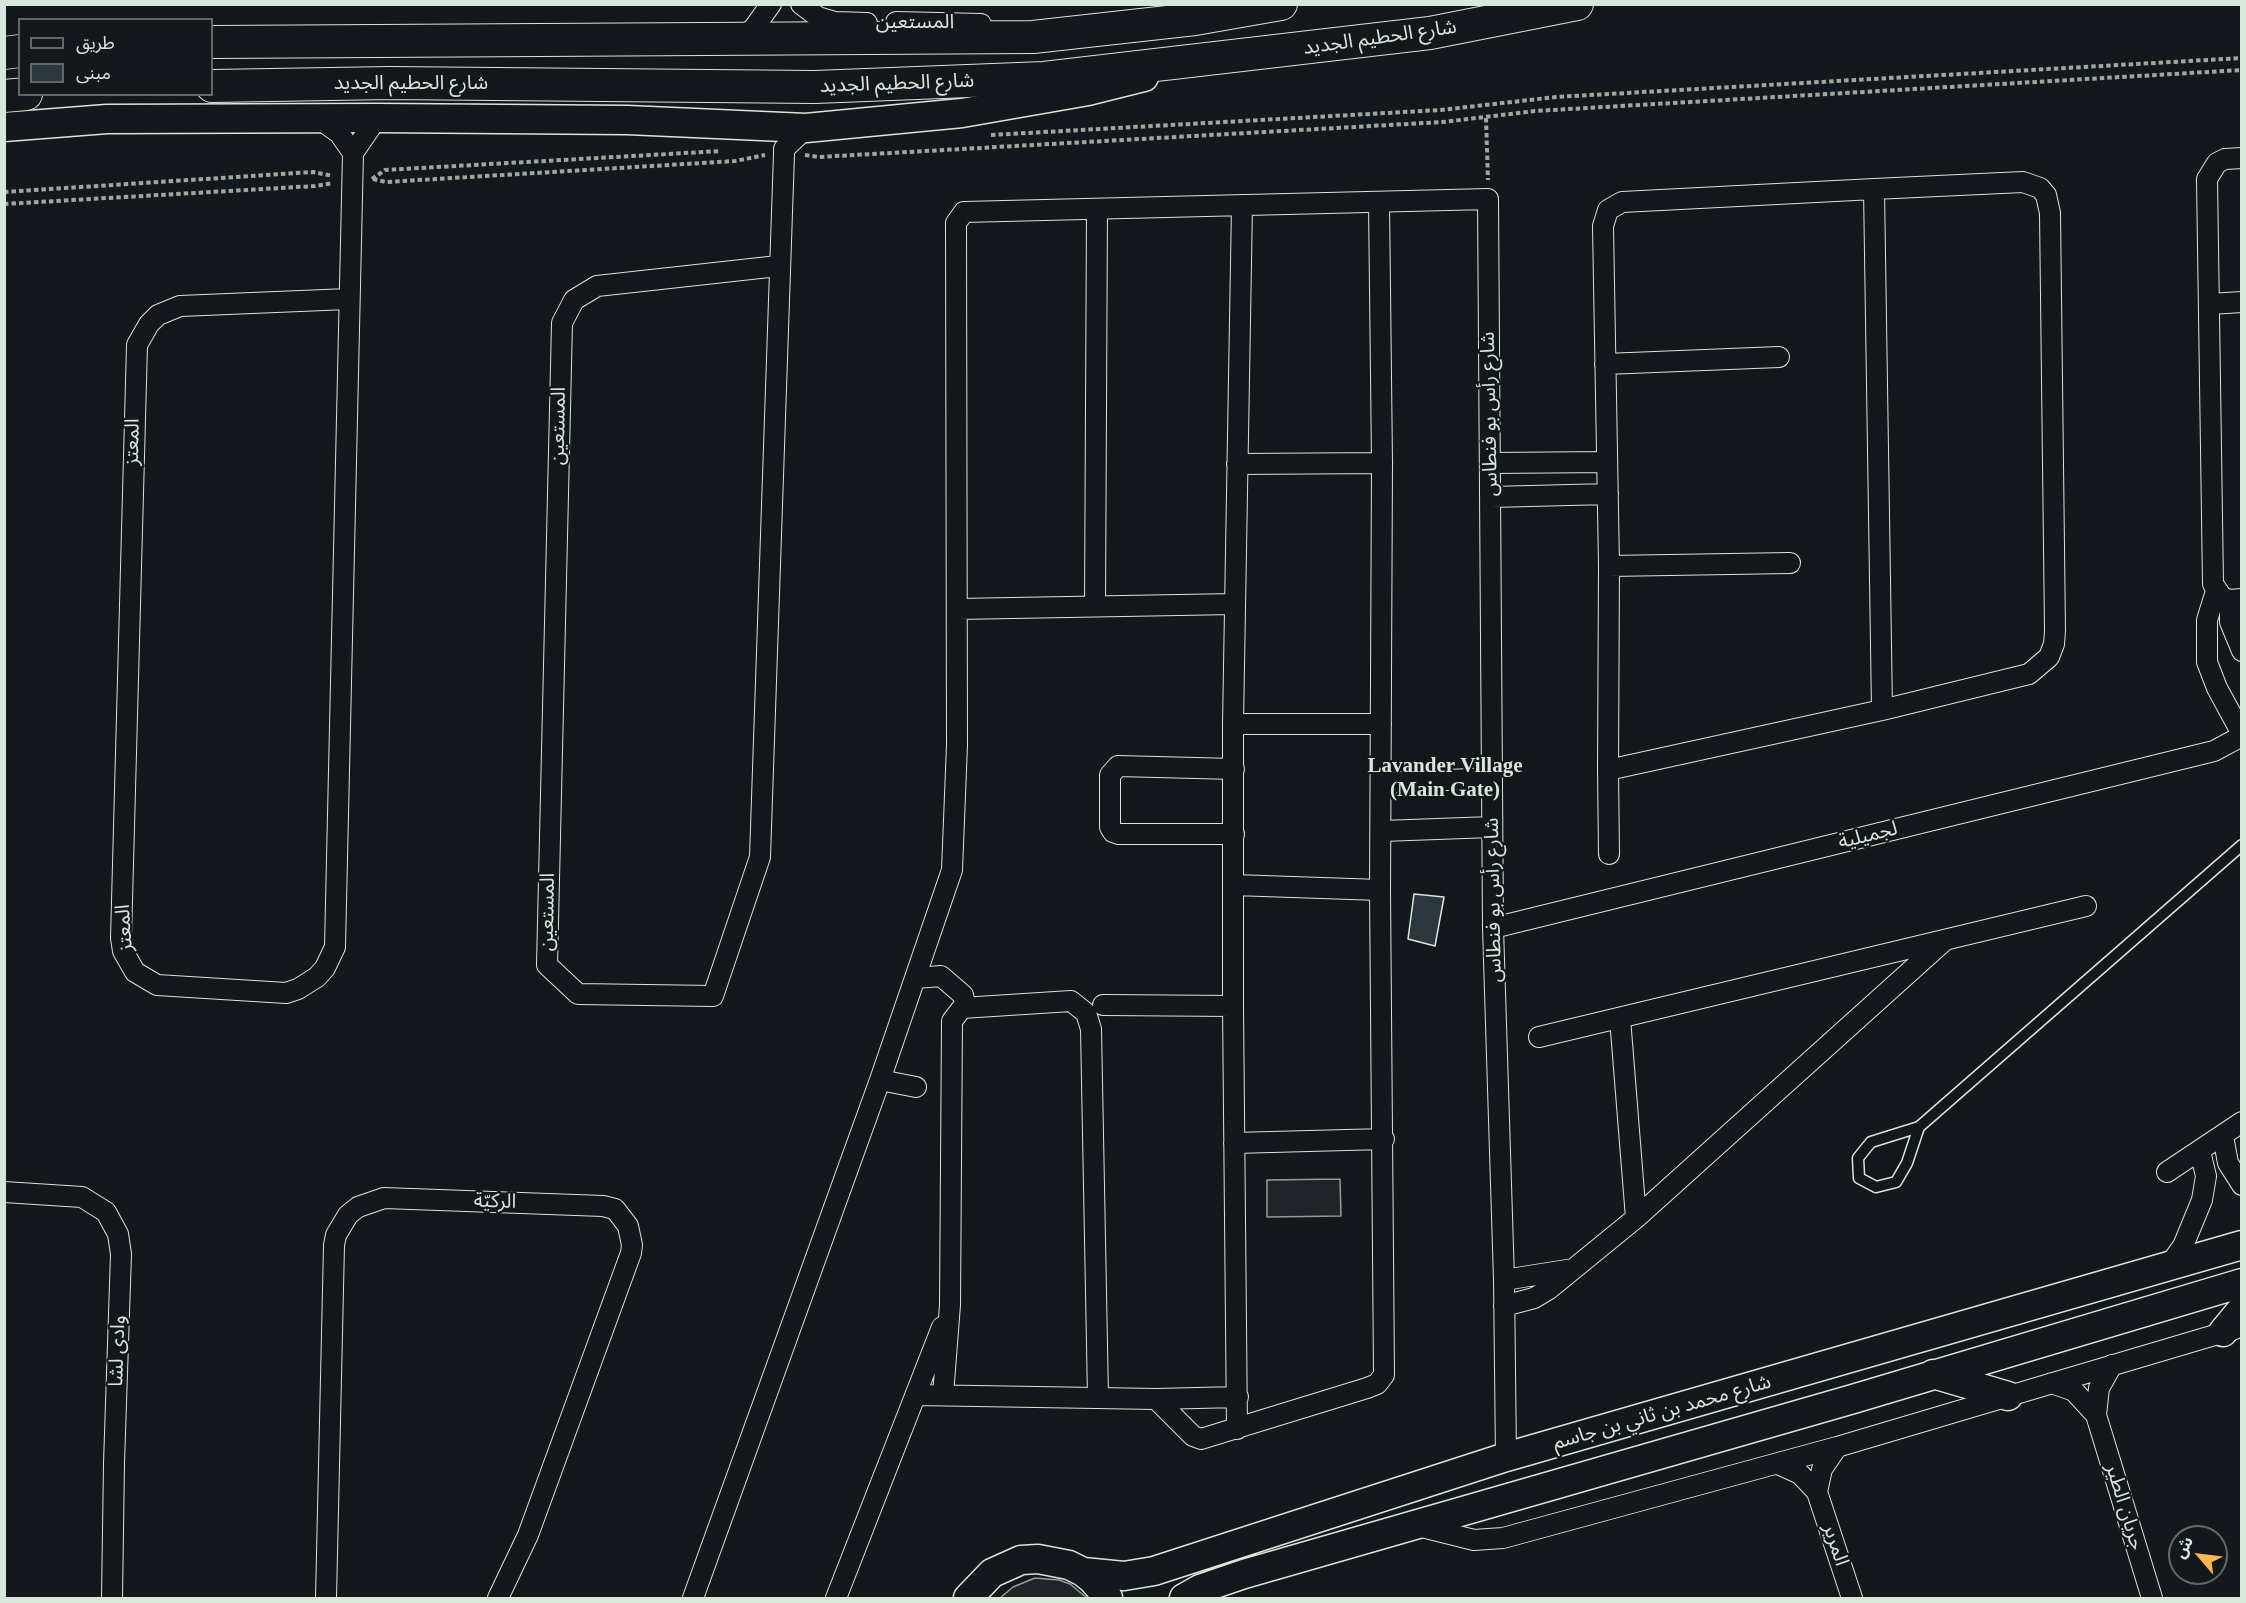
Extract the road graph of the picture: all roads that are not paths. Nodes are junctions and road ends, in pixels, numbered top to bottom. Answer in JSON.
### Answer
{"nodes":[{"id":1,"x":771,"y":4,"type":"edge"},
{"id":2,"x":801,"y":4,"type":"edge"},
{"id":3,"x":1281,"y":4,"type":"edge"},
{"id":4,"x":1577,"y":4,"type":"edge"},
{"id":5,"x":1033,"y":37,"type":"junction"},
{"id":6,"x":737,"y":40,"type":"junction"},
{"id":7,"x":213,"y":42,"type":"edge"},
{"id":8,"x":1212,"y":60,"type":"junction"},
{"id":9,"x":213,"y":86,"type":"edge"},
{"id":10,"x":318,"y":118,"type":"junction"},
{"id":11,"x":377,"y":118,"type":"junction"},
{"id":12,"x":4,"y":127,"type":"edge"},
{"id":13,"x":798,"y":144,"type":"junction"},
{"id":14,"x":353,"y":153,"type":"junction"},
{"id":15,"x":2241,"y":158,"type":"edge"},
{"id":16,"x":1874,"y":189,"type":"junction"},
{"id":17,"x":1379,"y":202,"type":"junction"},
{"id":18,"x":1242,"y":205,"type":"junction"},
{"id":19,"x":1097,"y":209,"type":"junction"},
{"id":20,"x":778,"y":266,"type":"junction"},
{"id":21,"x":348,"y":299,"type":"junction"},
{"id":22,"x":2241,"y":302,"type":"edge"},
{"id":23,"x":2210,"y":304,"type":"junction"},
{"id":24,"x":1779,"y":357,"type":"dead end"},
{"id":25,"x":1605,"y":364,"type":"junction"},
{"id":26,"x":1607,"y":462,"type":"junction"},
{"id":27,"x":1382,"y":463,"type":"junction"},
{"id":28,"x":1490,"y":463,"type":"junction"},
{"id":29,"x":1237,"y":464,"type":"junction"},
{"id":30,"x":1608,"y":494,"type":"junction"},
{"id":31,"x":1491,"y":497,"type":"junction"},
{"id":32,"x":1790,"y":564,"type":"dead end"},
{"id":33,"x":1609,"y":566,"type":"junction"},
{"id":34,"x":2229,"y":597,"type":"edge"},
{"id":35,"x":1234,"y":604,"type":"junction"},
{"id":36,"x":1095,"y":606,"type":"junction"},
{"id":37,"x":957,"y":609,"type":"junction"},
{"id":38,"x":2241,"y":651,"type":"edge"},
{"id":39,"x":1881,"y":710,"type":"junction"},
{"id":40,"x":1233,"y":724,"type":"junction"},
{"id":41,"x":1381,"y":724,"type":"junction"},
{"id":42,"x":2241,"y":735,"type":"edge"},
{"id":43,"x":1234,"y":769,"type":"junction"},
{"id":44,"x":1608,"y":770,"type":"junction"},
{"id":45,"x":1492,"y":778,"type":"junction"},
{"id":46,"x":1381,"y":783,"type":"junction"},
{"id":47,"x":1492,"y":826,"type":"junction"},
{"id":48,"x":1382,"y":831,"type":"junction"},
{"id":49,"x":1234,"y":834,"type":"junction"},
{"id":50,"x":2241,"y":845,"type":"edge"},
{"id":51,"x":1609,"y":854,"type":"dead end"},
{"id":52,"x":1234,"y":885,"type":"junction"},
{"id":53,"x":1380,"y":890,"type":"junction"},
{"id":54,"x":2086,"y":906,"type":"dead end"},
{"id":55,"x":1493,"y":928,"type":"junction"},
{"id":56,"x":1945,"y":940,"type":"junction"},
{"id":57,"x":916,"y":978,"type":"junction"},
{"id":58,"x":1103,"y":1005,"type":"dead end"},
{"id":59,"x":1233,"y":1006,"type":"junction"},
{"id":60,"x":966,"y":1008,"type":"junction"},
{"id":61,"x":1620,"y":1018,"type":"junction"},
{"id":62,"x":1539,"y":1037,"type":"dead end"},
{"id":63,"x":880,"y":1080,"type":"junction"},
{"id":64,"x":916,"y":1087,"type":"dead end"},
{"id":65,"x":2241,"y":1122,"type":"edge"},
{"id":66,"x":1919,"y":1127,"type":"junction"},
{"id":67,"x":2223,"y":1136,"type":"junction"},
{"id":68,"x":1384,"y":1138,"type":"junction"},
{"id":69,"x":1234,"y":1143,"type":"junction"},
{"id":70,"x":2200,"y":1151,"type":"junction"},
{"id":71,"x":2167,"y":1172,"type":"dead end"},
{"id":72,"x":2241,"y":1185,"type":"edge"},
{"id":73,"x":4,"y":1192,"type":"edge"},
{"id":74,"x":1636,"y":1218,"type":"junction"},
{"id":75,"x":2241,"y":1245,"type":"edge"},
{"id":76,"x":2169,"y":1267,"type":"junction"},
{"id":77,"x":1573,"y":1269,"type":"junction"},
{"id":78,"x":1504,"y":1280,"type":"junction"},
{"id":79,"x":2241,"y":1283,"type":"edge"},
{"id":80,"x":950,"y":1305,"type":"junction"},
{"id":81,"x":1504,"y":1306,"type":"junction"},
{"id":82,"x":2241,"y":1309,"type":"edge"},
{"id":83,"x":2232,"y":1330,"type":"edge"},
{"id":84,"x":2112,"y":1365,"type":"junction"},
{"id":85,"x":1933,"y":1374,"type":"junction"},
{"id":86,"x":2052,"y":1383,"type":"junction"},
{"id":87,"x":916,"y":1395,"type":"junction"},
{"id":88,"x":943,"y":1395,"type":"junction"},
{"id":89,"x":2008,"y":1396,"type":"junction"},
{"id":90,"x":1098,"y":1397,"type":"junction"},
{"id":91,"x":1238,"y":1397,"type":"junction"},
{"id":92,"x":1156,"y":1399,"type":"junction"},
{"id":93,"x":2096,"y":1415,"type":"junction"},
{"id":94,"x":1237,"y":1429,"type":"junction"},
{"id":95,"x":1837,"y":1447,"type":"junction"},
{"id":96,"x":1506,"y":1457,"type":"junction"},
{"id":97,"x":1778,"y":1464,"type":"junction"},
{"id":98,"x":1818,"y":1492,"type":"junction"},
{"id":99,"x":1414,"y":1525,"type":"junction"},
{"id":100,"x":1083,"y":1572,"type":"junction"},
{"id":101,"x":836,"y":1598,"type":"edge"},
{"id":102,"x":968,"y":1598,"type":"edge"},
{"id":103,"x":112,"y":1599,"type":"edge"},
{"id":104,"x":326,"y":1599,"type":"edge"},
{"id":105,"x":498,"y":1599,"type":"edge"},
{"id":106,"x":693,"y":1599,"type":"edge"},
{"id":107,"x":1108,"y":1599,"type":"edge"},
{"id":108,"x":1184,"y":1599,"type":"edge"},
{"id":109,"x":1852,"y":1599,"type":"edge"},
{"id":110,"x":2152,"y":1599,"type":"edge"}],
"edges":[{"from":1,"to":6,"type":"street"},
{"from":2,"to":5,"type":"street","name":"المستعين"},
{"from":3,"to":5,"type":"main road"},
{"from":4,"to":8,"type":"main road","name":"شارع الحطيم الجديد"},
{"from":5,"to":6,"type":"main road"},
{"from":6,"to":7,"type":"main road"},
{"from":8,"to":9,"type":"main road","name":"شارع الحطيم الجديد"},
{"from":8,"to":13,"type":"main road"},
{"from":10,"to":11,"type":"main road"},
{"from":10,"to":12,"type":"main road"},
{"from":10,"to":14,"type":"street"},
{"from":11,"to":13,"type":"main road"},
{"from":11,"to":14,"type":"street"},
{"from":13,"to":20,"type":"street","name":"المستعين"},
{"from":14,"to":21,"type":"street","name":"المعتز"},
{"from":15,"to":23,"type":"street"},
{"from":16,"to":25,"type":"street"},
{"from":16,"to":39,"type":"street"},
{"from":16,"to":39,"type":"street"},
{"from":17,"to":18,"type":"street"},
{"from":17,"to":27,"type":"street"},
{"from":17,"to":28,"type":"street","name":"شارع رأس بو فنطاس"},
{"from":18,"to":19,"type":"street"},
{"from":18,"to":29,"type":"street"},
{"from":19,"to":36,"type":"street"},
{"from":19,"to":37,"type":"street"},
{"from":20,"to":20,"type":"street","name":"المستعين"},
{"from":21,"to":21,"type":"street","name":"المعتز"},
{"from":22,"to":23,"type":"street"},
{"from":23,"to":34,"type":"street"},
{"from":24,"to":25,"type":"street"},
{"from":25,"to":26,"type":"street"},
{"from":26,"to":28,"type":"street"},
{"from":26,"to":30,"type":"street"},
{"from":27,"to":29,"type":"street"},
{"from":27,"to":41,"type":"street"},
{"from":28,"to":31,"type":"street","name":"شارع رأس بو فنطاس"},
{"from":29,"to":35,"type":"street"},
{"from":30,"to":31,"type":"street"},
{"from":30,"to":33,"type":"street"},
{"from":31,"to":45,"type":"street","name":"شارع رأس بو فنطاس"},
{"from":32,"to":33,"type":"street"},
{"from":33,"to":44,"type":"street"},
{"from":34,"to":38,"type":"street"},
{"from":34,"to":42,"type":"street"},
{"from":35,"to":36,"type":"street"},
{"from":35,"to":40,"type":"street"},
{"from":36,"to":37,"type":"street"},
{"from":37,"to":57,"type":"street"},
{"from":39,"to":44,"type":"street"},
{"from":40,"to":41,"type":"street"},
{"from":40,"to":43,"type":"street"},
{"from":41,"to":46,"type":"street"},
{"from":42,"to":55,"type":"street","name":"لجميلية"},
{"from":43,"to":49,"type":"street"},
{"from":43,"to":49,"type":"street"},
{"from":44,"to":51,"type":"street"},
{"from":45,"to":46,"type":"street"},
{"from":45,"to":47,"type":"street","name":"شارع رأس بو فنطاس"},
{"from":46,"to":48,"type":"street"},
{"from":47,"to":48,"type":"street"},
{"from":47,"to":55,"type":"street","name":"شارع رأس بو فنطاس"},
{"from":48,"to":53,"type":"street"},
{"from":49,"to":52,"type":"street"},
{"from":50,"to":66,"type":"lane"},
{"from":52,"to":53,"type":"street"},
{"from":52,"to":59,"type":"street"},
{"from":53,"to":68,"type":"street"},
{"from":54,"to":56,"type":"street"},
{"from":55,"to":78,"type":"street","name":"شارع رأس بو فنطاس"},
{"from":56,"to":61,"type":"street"},
{"from":56,"to":74,"type":"street"},
{"from":57,"to":60,"type":"street"},
{"from":57,"to":63,"type":"street"},
{"from":58,"to":59,"type":"street"},
{"from":59,"to":69,"type":"street"},
{"from":60,"to":80,"type":"street"},
{"from":60,"to":90,"type":"street"},
{"from":61,"to":62,"type":"street"},
{"from":61,"to":74,"type":"street"},
{"from":63,"to":64,"type":"street"},
{"from":63,"to":106,"type":"street"},
{"from":65,"to":67,"type":"street"},
{"from":66,"to":66,"type":"lane"},
{"from":67,"to":70,"type":"street"},
{"from":67,"to":72,"type":"street"},
{"from":68,"to":69,"type":"street"},
{"from":68,"to":94,"type":"street"},
{"from":69,"to":91,"type":"street"},
{"from":70,"to":71,"type":"street"},
{"from":70,"to":76,"type":"street"},
{"from":73,"to":103,"type":"street","name":"وادى لشا"},
{"from":74,"to":77,"type":"street"},
{"from":75,"to":76,"type":"main road","name":"شارع محمد بن ثاني بن جاسم"},
{"from":76,"to":96,"type":"main road","name":"شارع محمد بن ثاني بن جاسم"},
{"from":77,"to":78,"type":"street"},
{"from":77,"to":81,"type":"street"},
{"from":78,"to":81,"type":"street","name":"شارع رأس بو فنطاس"},
{"from":79,"to":85,"type":"main road","name":"شارع محمد بن ثاني بن جاسم"},
{"from":80,"to":87,"type":"street"},
{"from":80,"to":88,"type":"street"},
{"from":81,"to":96,"type":"street","name":"شارع رأس بو فنطاس"},
{"from":82,"to":83,"type":"main road"},
{"from":83,"to":84,"type":"street"},
{"from":84,"to":86,"type":"street"},
{"from":84,"to":93,"type":"street","name":"جريان الطير"},
{"from":85,"to":89,"type":"main road"},
{"from":85,"to":99,"type":"main road","name":"شارع محمد بن ثاني بن جاسم"},
{"from":86,"to":89,"type":"street"},
{"from":86,"to":93,"type":"street","name":"جريان الطير"},
{"from":87,"to":88,"type":"street"},
{"from":87,"to":101,"type":"street"},
{"from":88,"to":90,"type":"street"},
{"from":89,"to":95,"type":"street"},
{"from":90,"to":92,"type":"street"},
{"from":91,"to":92,"type":"street"},
{"from":91,"to":94,"type":"street"},
{"from":92,"to":94,"type":"street"},
{"from":93,"to":110,"type":"street","name":"جريان الطير"},
{"from":95,"to":97,"type":"street"},
{"from":95,"to":98,"type":"street"},
{"from":96,"to":100,"type":"main road","name":"شارع محمد بن ثاني بن جاسم"},
{"from":97,"to":98,"type":"street"},
{"from":97,"to":99,"type":"street"},
{"from":98,"to":109,"type":"street","name":"المرير"},
{"from":99,"to":108,"type":"main road","name":"شارع محمد بن ثاني بن جاسم"},
{"from":100,"to":102,"type":"main road"},
{"from":100,"to":107,"type":"main road"},
{"from":104,"to":105,"type":"street","name":"الركيّة"}]}
